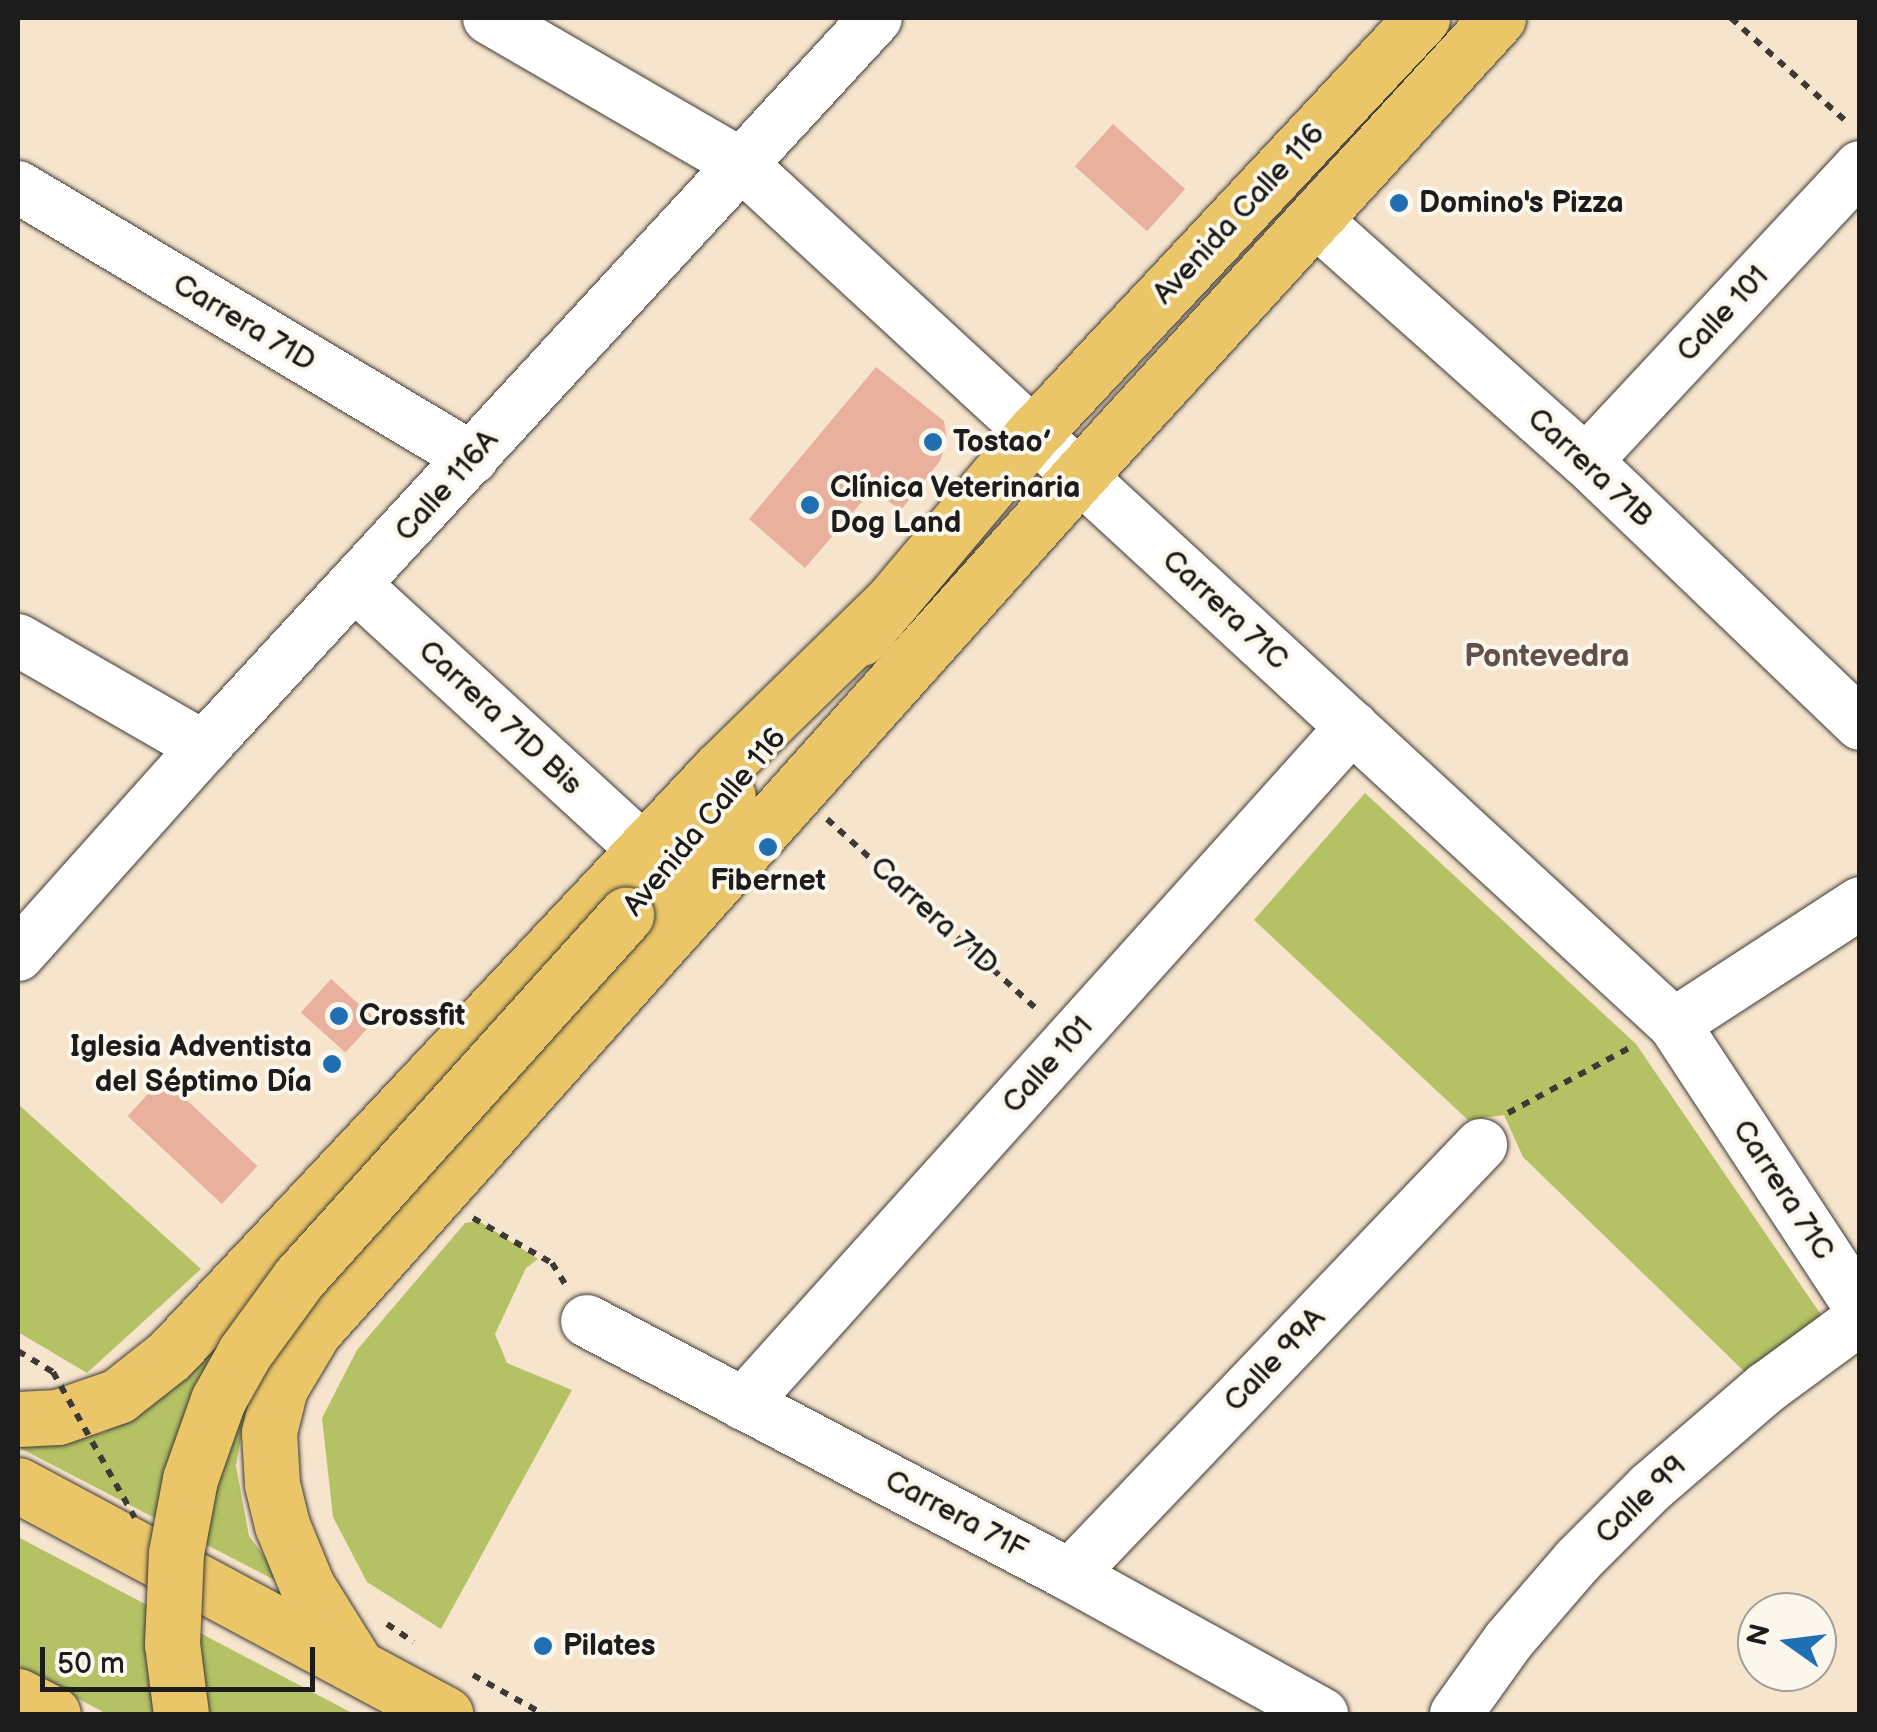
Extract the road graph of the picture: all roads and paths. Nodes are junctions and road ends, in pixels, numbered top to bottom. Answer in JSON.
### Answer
{"nodes":[{"id":1,"x":489,"y":18,"type":"edge"},
{"id":2,"x":876,"y":18,"type":"edge"},
{"id":3,"x":1422,"y":18,"type":"edge"},
{"id":4,"x":1498,"y":18,"type":"edge"},
{"id":5,"x":1732,"y":18,"type":"edge"},
{"id":6,"x":1860,"y":134,"type":"edge"},
{"id":7,"x":741,"y":164,"type":"junction"},
{"id":8,"x":1860,"y":166,"type":"edge"},
{"id":9,"x":18,"y":187,"type":"edge"},
{"id":10,"x":1314,"y":219,"type":"junction"},
{"id":11,"x":1033,"y":434,"type":"junction"},
{"id":12,"x":472,"y":458,"type":"junction"},
{"id":13,"x":1586,"y":462,"type":"junction"},
{"id":14,"x":1080,"y":476,"type":"junction"},
{"id":15,"x":356,"y":586,"type":"junction"},
{"id":16,"x":892,"y":601,"type":"junction"},
{"id":17,"x":18,"y":640,"type":"edge"},
{"id":18,"x":1860,"y":724,"type":"edge"},
{"id":19,"x":1352,"y":728,"type":"junction"},
{"id":20,"x":204,"y":747,"type":"junction"},
{"id":21,"x":796,"y":792,"type":"junction"},
{"id":22,"x":644,"y":850,"type":"junction"},
{"id":23,"x":1860,"y":903,"type":"edge"},
{"id":24,"x":18,"y":956,"type":"edge"},
{"id":25,"x":1674,"y":1024,"type":"junction"},
{"id":26,"x":1071,"y":1040,"type":"junction"},
{"id":27,"x":1480,"y":1146,"type":"joint"},
{"id":28,"x":435,"y":1196,"type":"junction"},
{"id":29,"x":1860,"y":1307,"type":"edge"},
{"id":30,"x":1860,"y":1319,"type":"edge"},
{"id":31,"x":586,"y":1321,"type":"joint"},
{"id":32,"x":18,"y":1351,"type":"edge"},
{"id":33,"x":743,"y":1404,"type":"junction"},
{"id":34,"x":18,"y":1420,"type":"edge"},
{"id":35,"x":18,"y":1485,"type":"edge"},
{"id":36,"x":140,"y":1526,"type":"dead end"},
{"id":37,"x":1070,"y":1575,"type":"junction"},
{"id":38,"x":366,"y":1641,"type":"junction"},
{"id":39,"x":425,"y":1649,"type":"dead end"},
{"id":40,"x":452,"y":1691,"type":"edge"},
{"id":41,"x":18,"y":1696,"type":"edge"},
{"id":42,"x":52,"y":1714,"type":"edge"},
{"id":43,"x":181,"y":1714,"type":"edge"},
{"id":44,"x":544,"y":1714,"type":"edge"},
{"id":45,"x":1322,"y":1714,"type":"edge"},
{"id":46,"x":1456,"y":1714,"type":"edge"}],
"edges":[{"from":1,"to":7,"type":"street","name":"Carrera 71C"},
{"from":2,"to":7,"type":"street","name":"Calle 116A"},
{"from":3,"to":11,"type":"main road","name":"Avenida Calle 116"},
{"from":4,"to":10,"type":"main road","name":"Avenida Calle 116"},
{"from":5,"to":6,"type":"path"},
{"from":7,"to":11,"type":"street","name":"Carrera 71C"},
{"from":7,"to":12,"type":"street","name":"Calle 116A"},
{"from":8,"to":13,"type":"street","name":"Calle 101"},
{"from":9,"to":12,"type":"street","name":"Carrera 71D"},
{"from":10,"to":13,"type":"street","name":"Carrera 71B"},
{"from":10,"to":14,"type":"main road","name":"Avenida Calle 116"},
{"from":11,"to":14,"type":"street","name":"Carrera 71C"},
{"from":11,"to":16,"type":"main road","name":"Avenida Calle 116"},
{"from":12,"to":15,"type":"street","name":"Calle 116A"},
{"from":13,"to":18,"type":"street","name":"Carrera 71B"},
{"from":14,"to":19,"type":"street","name":"Carrera 71C"},
{"from":14,"to":21,"type":"main road","name":"Avenida Calle 116"},
{"from":15,"to":20,"type":"street","name":"Calle 116A"},
{"from":15,"to":22,"type":"street","name":"Carrera 71D Bis"},
{"from":16,"to":22,"type":"main road"},
{"from":16,"to":43,"type":"main road","name":"Avenida Calle 116","bridge":true},
{"from":17,"to":20,"type":"street"},
{"from":19,"to":25,"type":"street","name":"Carrera 71C"},
{"from":19,"to":26,"type":"street","name":"Calle 101"},
{"from":20,"to":24,"type":"street","name":"Calle 116A"},
{"from":21,"to":26,"type":"path","name":"Carrera 71D"},
{"from":21,"to":28,"type":"main road","name":"Avenida Calle 116"},
{"from":22,"to":34,"type":"main road"},
{"from":23,"to":25,"type":"street"},
{"from":25,"to":27,"type":"path"},
{"from":25,"to":29,"type":"street","name":"Carrera 71C"},
{"from":26,"to":33,"type":"street","name":"Calle 101"},
{"from":27,"to":37,"type":"street","name":"Calle 99A"},
{"from":28,"to":31,"type":"path"},
{"from":28,"to":38,"type":"main road","name":"Avenida Calle 116"},
{"from":30,"to":46,"type":"street","name":"Calle 99"},
{"from":31,"to":33,"type":"street","name":"Carrera 71F"},
{"from":32,"to":36,"type":"path","bridge":true},
{"from":33,"to":37,"type":"street","name":"Carrera 71F"},
{"from":35,"to":38,"type":"main road"},
{"from":37,"to":45,"type":"street","name":"Carrera 71F"},
{"from":38,"to":39,"type":"path"},
{"from":38,"to":40,"type":"main road"},
{"from":40,"to":44,"type":"path"},
{"from":41,"to":42,"type":"main road"}]}
